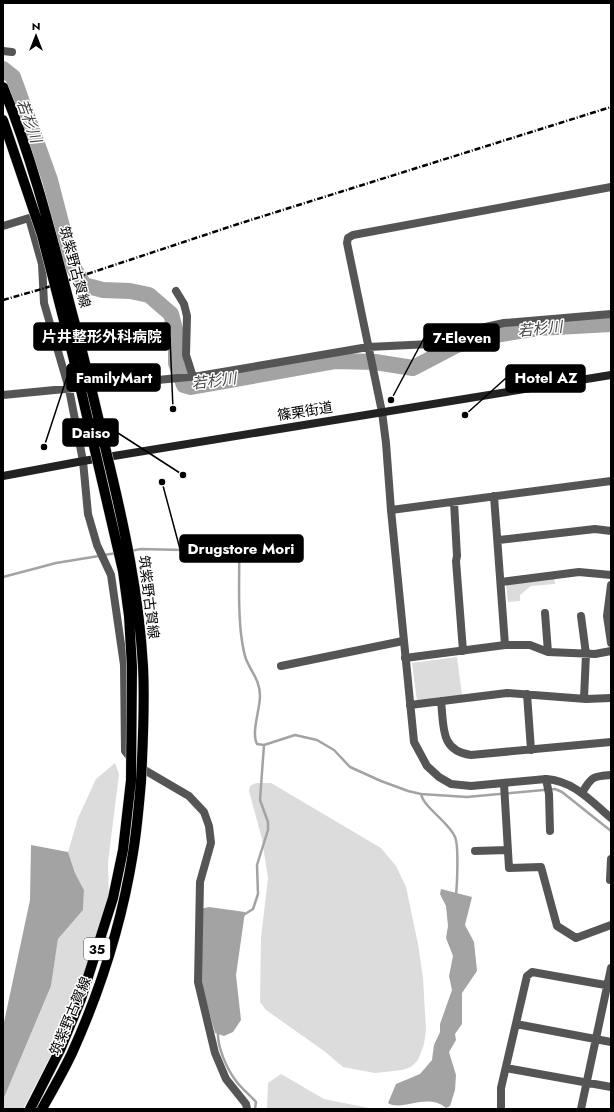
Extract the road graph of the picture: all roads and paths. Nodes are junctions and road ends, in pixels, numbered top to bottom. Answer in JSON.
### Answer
{"nodes":[{"id":1,"x":3,"y":51,"type":"edge"},
{"id":2,"x":12,"y":52,"type":"dead end"},
{"id":3,"x":3,"y":87,"type":"edge"},
{"id":4,"x":3,"y":120,"type":"edge"},
{"id":5,"x":611,"y":187,"type":"edge"},
{"id":6,"x":3,"y":226,"type":"edge"},
{"id":7,"x":176,"y":291,"type":"dead end"},
{"id":8,"x":611,"y":314,"type":"edge"},
{"id":9,"x":368,"y":347,"type":"junction"},
{"id":10,"x":611,"y":375,"type":"edge"},
{"id":11,"x":193,"y":377,"type":"junction"},
{"id":12,"x":68,"y":389,"type":"junction"},
{"id":13,"x":3,"y":395,"type":"edge"},
{"id":14,"x":382,"y":412,"type":"junction"},
{"id":15,"x":83,"y":461,"type":"junction"},
{"id":16,"x":3,"y":476,"type":"edge"},
{"id":17,"x":611,"y":481,"type":"edge"},
{"id":18,"x":494,"y":496,"type":"junction"},
{"id":19,"x":454,"y":502,"type":"junction"},
{"id":20,"x":391,"y":510,"type":"junction"},
{"id":21,"x":611,"y":531,"type":"edge"},
{"id":22,"x":499,"y":540,"type":"junction"},
{"id":23,"x":611,"y":576,"type":"edge"},
{"id":24,"x":501,"y":582,"type":"junction"},
{"id":25,"x":611,"y":585,"type":"edge"},
{"id":26,"x":545,"y":613,"type":"dead end"},
{"id":27,"x":581,"y":616,"type":"dead end"},
{"id":28,"x":403,"y":641,"type":"junction"},
{"id":29,"x":611,"y":643,"type":"edge"},
{"id":30,"x":505,"y":645,"type":"junction"},
{"id":31,"x":463,"y":650,"type":"junction"},
{"id":32,"x":611,"y":651,"type":"edge"},
{"id":33,"x":548,"y":652,"type":"junction"},
{"id":34,"x":586,"y":654,"type":"junction"},
{"id":35,"x":405,"y":658,"type":"junction"},
{"id":36,"x":281,"y":666,"type":"dead end"},
{"id":37,"x":527,"y":694,"type":"junction"},
{"id":38,"x":584,"y":698,"type":"junction"},
{"id":39,"x":611,"y":698,"type":"edge"},
{"id":40,"x":441,"y":702,"type":"junction"},
{"id":41,"x":410,"y":705,"type":"junction"},
{"id":42,"x":611,"y":742,"type":"edge"},
{"id":43,"x":532,"y":750,"type":"junction"},
{"id":44,"x":611,"y":774,"type":"edge"},
{"id":45,"x":546,"y":779,"type":"junction"},
{"id":46,"x":136,"y":781,"type":"junction"},
{"id":47,"x":504,"y":784,"type":"junction"},
{"id":48,"x":582,"y":793,"type":"junction"},
{"id":49,"x":611,"y":818,"type":"edge"},
{"id":50,"x":550,"y":831,"type":"dead end"},
{"id":51,"x":508,"y":850,"type":"junction"},
{"id":52,"x":475,"y":851,"type":"dead end"},
{"id":53,"x":611,"y":859,"type":"edge"},
{"id":54,"x":610,"y":880,"type":"edge"},
{"id":55,"x":611,"y":925,"type":"edge"},
{"id":56,"x":611,"y":968,"type":"edge"},
{"id":57,"x":609,"y":985,"type":"edge"},
{"id":58,"x":516,"y":1024,"type":"junction"},
{"id":59,"x":595,"y":1039,"type":"junction"},
{"id":60,"x":611,"y":1042,"type":"edge"},
{"id":61,"x":506,"y":1068,"type":"junction"},
{"id":62,"x":587,"y":1082,"type":"junction"},
{"id":63,"x":611,"y":1087,"type":"edge"},
{"id":64,"x":30,"y":1109,"type":"edge"},
{"id":65,"x":42,"y":1109,"type":"edge"},
{"id":66,"x":247,"y":1109,"type":"edge"},
{"id":67,"x":501,"y":1109,"type":"edge"},
{"id":68,"x":582,"y":1109,"type":"edge"}],
"edges":[{"from":1,"to":2,"type":"street"},
{"from":3,"to":46,"type":"main road","name":"筑紫野古賀線","number":"35","bridge":true},
{"from":4,"to":46,"type":"main road","name":"筑紫野古賀線","number":"35","bridge":true},
{"from":5,"to":9,"type":"street"},
{"from":6,"to":12,"type":"street"},
{"from":7,"to":11,"type":"street"},
{"from":8,"to":9,"type":"street"},
{"from":9,"to":11,"type":"street"},
{"from":9,"to":14,"type":"street"},
{"from":10,"to":14,"type":"main road","name":"篠栗街道"},
{"from":11,"to":12,"type":"street"},
{"from":12,"to":13,"type":"street"},
{"from":12,"to":15,"type":"street"},
{"from":14,"to":15,"type":"main road","name":"篠栗街道"},
{"from":14,"to":20,"type":"street"},
{"from":15,"to":16,"type":"main road","name":"篠栗街道"},
{"from":15,"to":66,"type":"street"},
{"from":17,"to":18,"type":"street"},
{"from":18,"to":19,"type":"street"},
{"from":18,"to":22,"type":"street"},
{"from":19,"to":20,"type":"street"},
{"from":19,"to":31,"type":"street"},
{"from":20,"to":28,"type":"street"},
{"from":21,"to":22,"type":"street"},
{"from":22,"to":24,"type":"street"},
{"from":23,"to":24,"type":"street"},
{"from":24,"to":30,"type":"street"},
{"from":25,"to":29,"type":"street"},
{"from":26,"to":33,"type":"street"},
{"from":27,"to":34,"type":"street"},
{"from":28,"to":35,"type":"street"},
{"from":28,"to":36,"type":"street"},
{"from":30,"to":31,"type":"street"},
{"from":30,"to":33,"type":"street"},
{"from":31,"to":35,"type":"street"},
{"from":32,"to":34,"type":"street"},
{"from":33,"to":34,"type":"street"},
{"from":34,"to":38,"type":"street"},
{"from":35,"to":41,"type":"street"},
{"from":37,"to":38,"type":"street"},
{"from":37,"to":40,"type":"street"},
{"from":37,"to":43,"type":"street"},
{"from":38,"to":39,"type":"street"},
{"from":40,"to":41,"type":"street"},
{"from":40,"to":43,"type":"street"},
{"from":41,"to":47,"type":"street"},
{"from":42,"to":43,"type":"street"},
{"from":44,"to":48,"type":"street"},
{"from":45,"to":47,"type":"street"},
{"from":45,"to":48,"type":"street"},
{"from":45,"to":50,"type":"street"},
{"from":46,"to":64,"type":"main road","name":"筑紫野古賀線","number":"35"},
{"from":46,"to":65,"type":"main road","name":"筑紫野古賀線","number":"35"},
{"from":47,"to":51,"type":"street"},
{"from":48,"to":49,"type":"street"},
{"from":51,"to":52,"type":"street"},
{"from":51,"to":55,"type":"street"},
{"from":53,"to":54,"type":"street"},
{"from":56,"to":57,"type":"street"},
{"from":57,"to":58,"type":"street"},
{"from":57,"to":59,"type":"street"},
{"from":58,"to":59,"type":"street"},
{"from":58,"to":61,"type":"street"},
{"from":59,"to":60,"type":"street"},
{"from":59,"to":62,"type":"street"},
{"from":61,"to":62,"type":"street"},
{"from":61,"to":67,"type":"street"},
{"from":62,"to":63,"type":"street"},
{"from":62,"to":68,"type":"street"}]}
